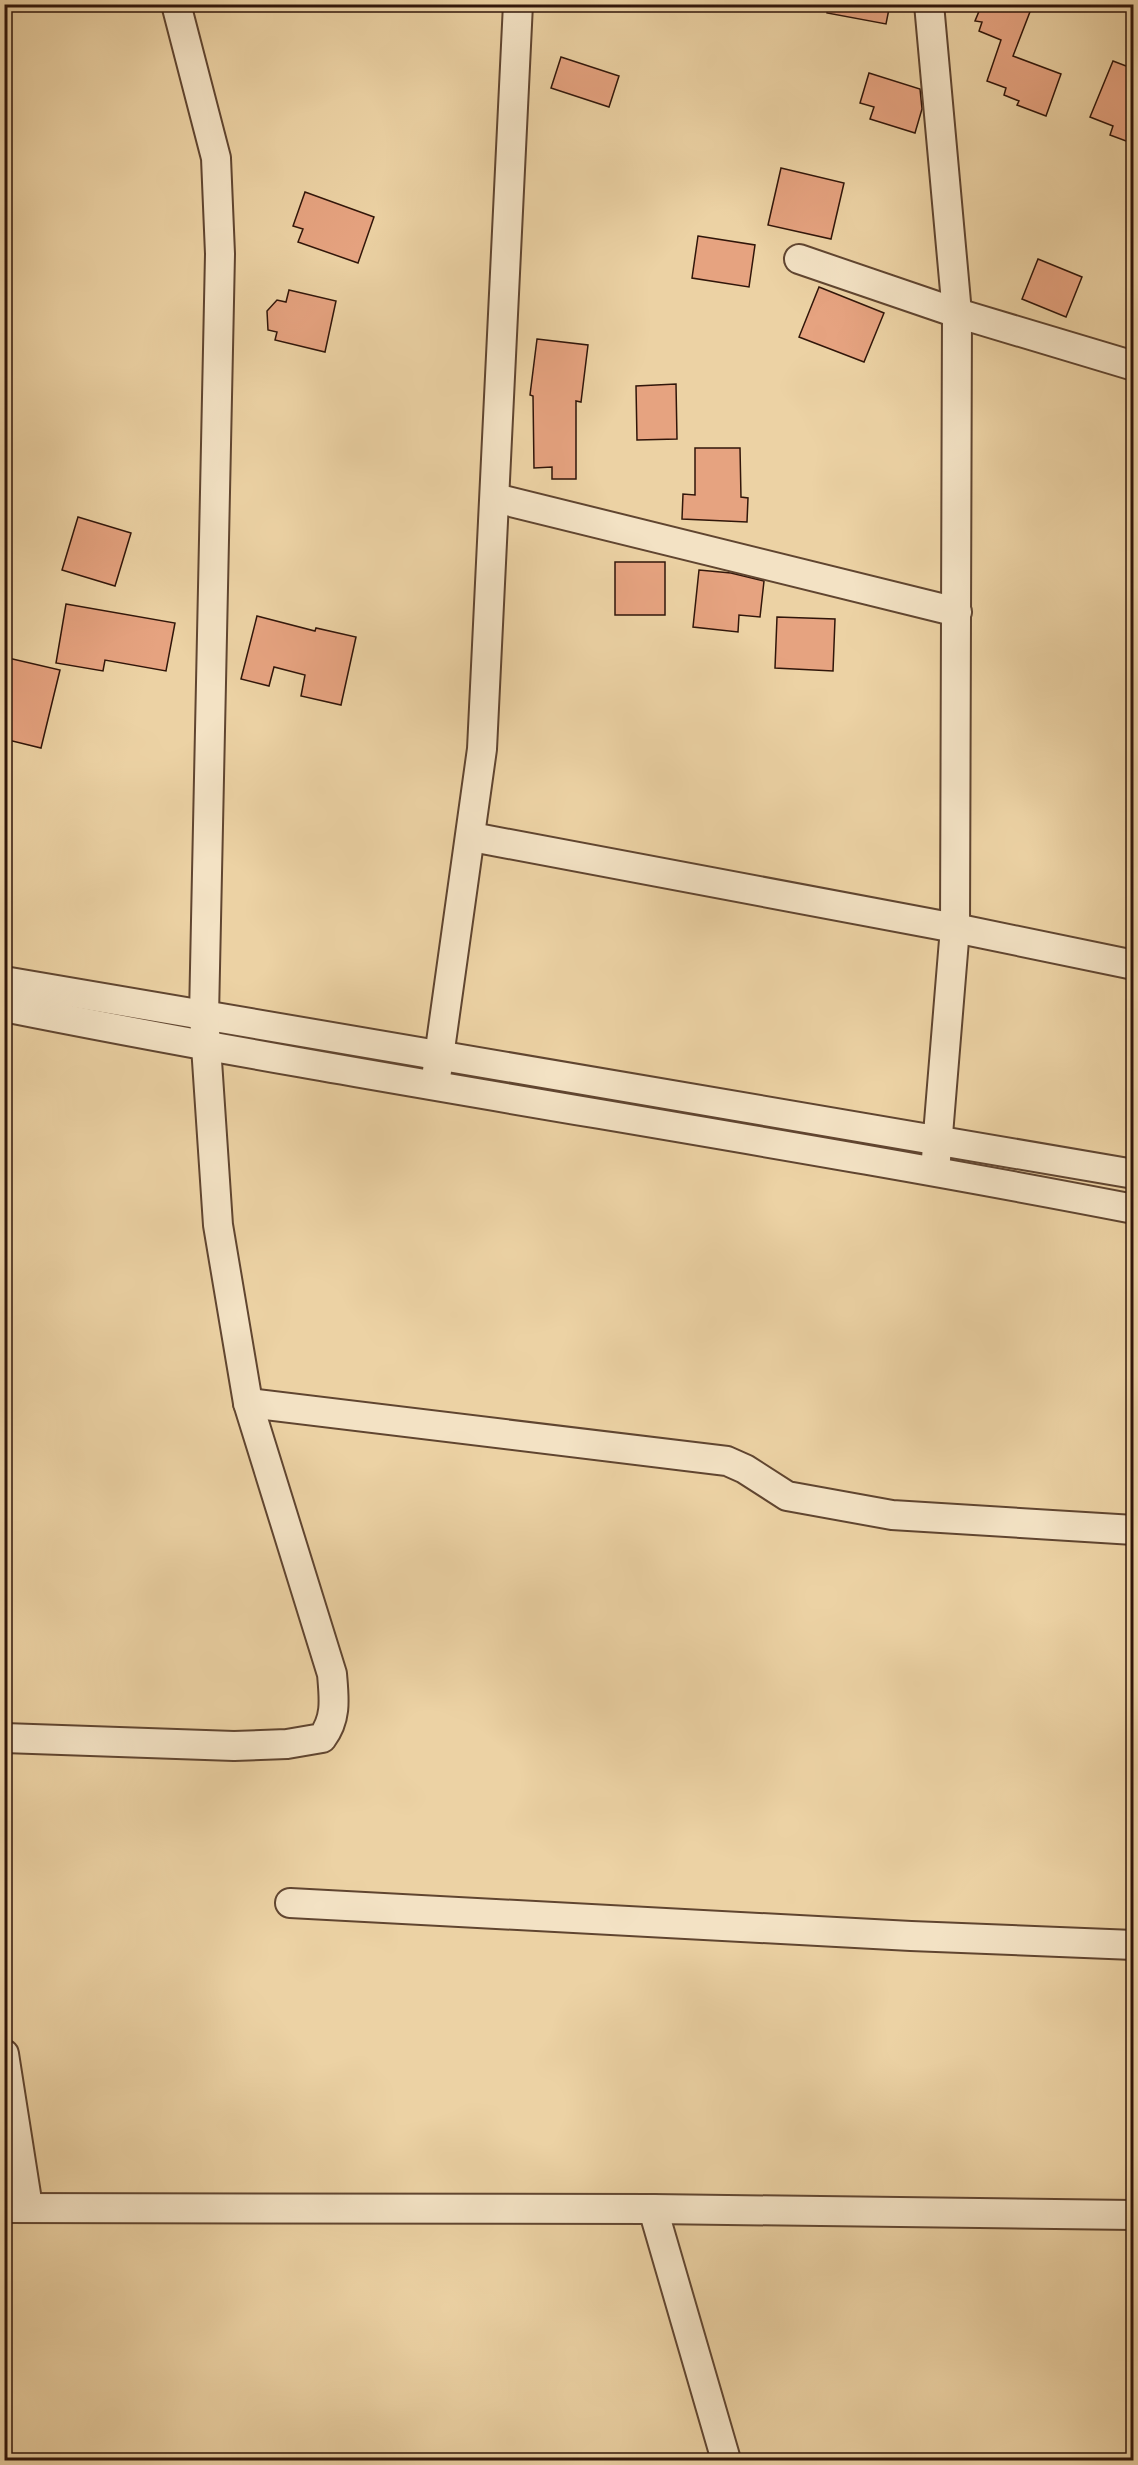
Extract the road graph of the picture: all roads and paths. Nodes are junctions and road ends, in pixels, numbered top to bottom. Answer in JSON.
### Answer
{"nodes":[{"id":1,"x":176,"y":4,"type":"edge"},
{"id":2,"x":518,"y":4,"type":"edge"},
{"id":3,"x":929,"y":4,"type":"edge"},
{"id":4,"x":799,"y":259,"type":"dead end"},
{"id":5,"x":957,"y":313,"type":"junction"},
{"id":6,"x":1134,"y":366,"type":"edge"},
{"id":7,"x":495,"y":498,"type":"junction"},
{"id":8,"x":957,"y":612,"type":"junction"},
{"id":9,"x":472,"y":837,"type":"junction"},
{"id":10,"x":956,"y":928,"type":"junction"},
{"id":11,"x":1134,"y":965,"type":"edge"},
{"id":12,"x":4,"y":981,"type":"edge"},
{"id":13,"x":4,"y":1007,"type":"edge"},
{"id":14,"x":204,"y":1016,"type":"junction"},
{"id":15,"x":205,"y":1047,"type":"junction"},
{"id":16,"x":440,"y":1054,"type":"junction"},
{"id":17,"x":435,"y":1085,"type":"junction"},
{"id":18,"x":936,"y":1141,"type":"junction"},
{"id":19,"x":935,"y":1171,"type":"junction"},
{"id":20,"x":1134,"y":1174,"type":"edge"},
{"id":21,"x":1134,"y":1209,"type":"edge"},
{"id":22,"x":248,"y":1403,"type":"junction"},
{"id":23,"x":1134,"y":1530,"type":"edge"},
{"id":24,"x":4,"y":1738,"type":"edge"},
{"id":25,"x":290,"y":1903,"type":"dead end"},
{"id":26,"x":1134,"y":1945,"type":"edge"},
{"id":27,"x":4,"y":2054,"type":"edge"},
{"id":28,"x":16,"y":2207,"type":"edge"},
{"id":29,"x":653,"y":2209,"type":"junction"},
{"id":30,"x":1134,"y":2215,"type":"edge"},
{"id":31,"x":726,"y":2460,"type":"edge"}],
"edges":[{"from":1,"to":14,"type":"street"},
{"from":2,"to":7,"type":"street"},
{"from":3,"to":5,"type":"street"},
{"from":4,"to":5,"type":"street"},
{"from":5,"to":6,"type":"street"},
{"from":5,"to":8,"type":"street"},
{"from":7,"to":8,"type":"street"},
{"from":7,"to":9,"type":"street"},
{"from":8,"to":10,"type":"street"},
{"from":9,"to":10,"type":"street"},
{"from":9,"to":16,"type":"street"},
{"from":10,"to":11,"type":"street"},
{"from":10,"to":18,"type":"street"},
{"from":12,"to":14,"type":"street"},
{"from":13,"to":15,"type":"street"},
{"from":14,"to":15,"type":"street"},
{"from":14,"to":16,"type":"street"},
{"from":15,"to":17,"type":"street"},
{"from":15,"to":22,"type":"street"},
{"from":16,"to":17,"type":"street"},
{"from":16,"to":18,"type":"street"},
{"from":17,"to":19,"type":"street"},
{"from":18,"to":19,"type":"street"},
{"from":18,"to":20,"type":"street"},
{"from":19,"to":21,"type":"street"},
{"from":22,"to":23,"type":"street"},
{"from":22,"to":24,"type":"street"},
{"from":25,"to":26,"type":"street"},
{"from":27,"to":28,"type":"street"},
{"from":28,"to":29,"type":"street"},
{"from":29,"to":30,"type":"street"},
{"from":29,"to":31,"type":"street"}]}
